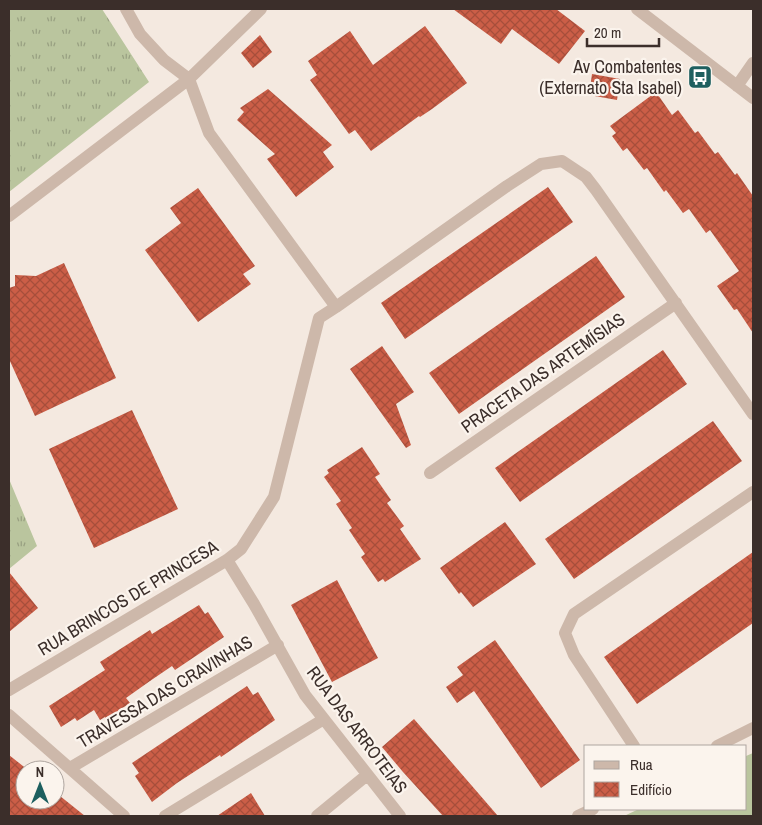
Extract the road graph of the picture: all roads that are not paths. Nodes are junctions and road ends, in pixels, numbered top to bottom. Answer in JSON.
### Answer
{"nodes":[{"id":1,"x":126,"y":9,"type":"edge"},
{"id":2,"x":261,"y":9,"type":"edge"},
{"id":3,"x":637,"y":9,"type":"edge"},
{"id":4,"x":753,"y":63,"type":"edge"},
{"id":5,"x":189,"y":79,"type":"junction"},
{"id":6,"x":737,"y":86,"type":"junction"},
{"id":7,"x":753,"y":98,"type":"edge"},
{"id":8,"x":9,"y":216,"type":"edge"},
{"id":9,"x":676,"y":303,"type":"junction"},
{"id":10,"x":336,"y":307,"type":"junction"},
{"id":11,"x":753,"y":414,"type":"edge"},
{"id":12,"x":430,"y":472,"type":"dead end"},
{"id":13,"x":753,"y":492,"type":"edge"},
{"id":14,"x":227,"y":560,"type":"junction"},
{"id":15,"x":278,"y":646,"type":"junction"},
{"id":16,"x":9,"y":690,"type":"edge"},
{"id":17,"x":9,"y":715,"type":"edge"},
{"id":18,"x":324,"y":719,"type":"junction"},
{"id":19,"x":753,"y":728,"type":"edge"},
{"id":20,"x":633,"y":745,"type":"edge"},
{"id":21,"x":719,"y":745,"type":"edge"},
{"id":22,"x":70,"y":768,"type":"junction"},
{"id":23,"x":367,"y":775,"type":"junction"},
{"id":24,"x":591,"y":810,"type":"edge"},
{"id":25,"x":124,"y":816,"type":"edge"},
{"id":26,"x":165,"y":816,"type":"edge"},
{"id":27,"x":317,"y":816,"type":"edge"},
{"id":28,"x":400,"y":816,"type":"edge"},
{"id":29,"x":578,"y":816,"type":"edge"}],
"edges":[{"from":1,"to":5,"type":"street"},
{"from":2,"to":5,"type":"street"},
{"from":3,"to":6,"type":"street"},
{"from":4,"to":6,"type":"street"},
{"from":5,"to":8,"type":"street"},
{"from":5,"to":10,"type":"street"},
{"from":6,"to":7,"type":"street"},
{"from":9,"to":10,"type":"street","name":"RUA BRINCOS DE PRINCESA"},
{"from":9,"to":11,"type":"street","name":"RUA BRINCOS DE PRINCESA"},
{"from":9,"to":12,"type":"street","name":"PRACETA DAS ARTEMÍSIAS"},
{"from":10,"to":14,"type":"street","name":"RUA BRINCOS DE PRINCESA"},
{"from":13,"to":20,"type":"street"},
{"from":14,"to":15,"type":"street","name":"RUA DAS ARROTEIAS"},
{"from":14,"to":16,"type":"street","name":"RUA BRINCOS DE PRINCESA"},
{"from":15,"to":18,"type":"street","name":"RUA DAS ARROTEIAS"},
{"from":15,"to":22,"type":"street","name":"TRAVESSA DAS CRAVINHAS"},
{"from":17,"to":22,"type":"street"},
{"from":18,"to":23,"type":"street","name":"RUA DAS ARROTEIAS"},
{"from":18,"to":26,"type":"street"},
{"from":19,"to":21,"type":"street"},
{"from":22,"to":25,"type":"street"},
{"from":23,"to":27,"type":"street"},
{"from":23,"to":28,"type":"street","name":"RUA DAS ARROTEIAS"},
{"from":24,"to":29,"type":"street"}]}
